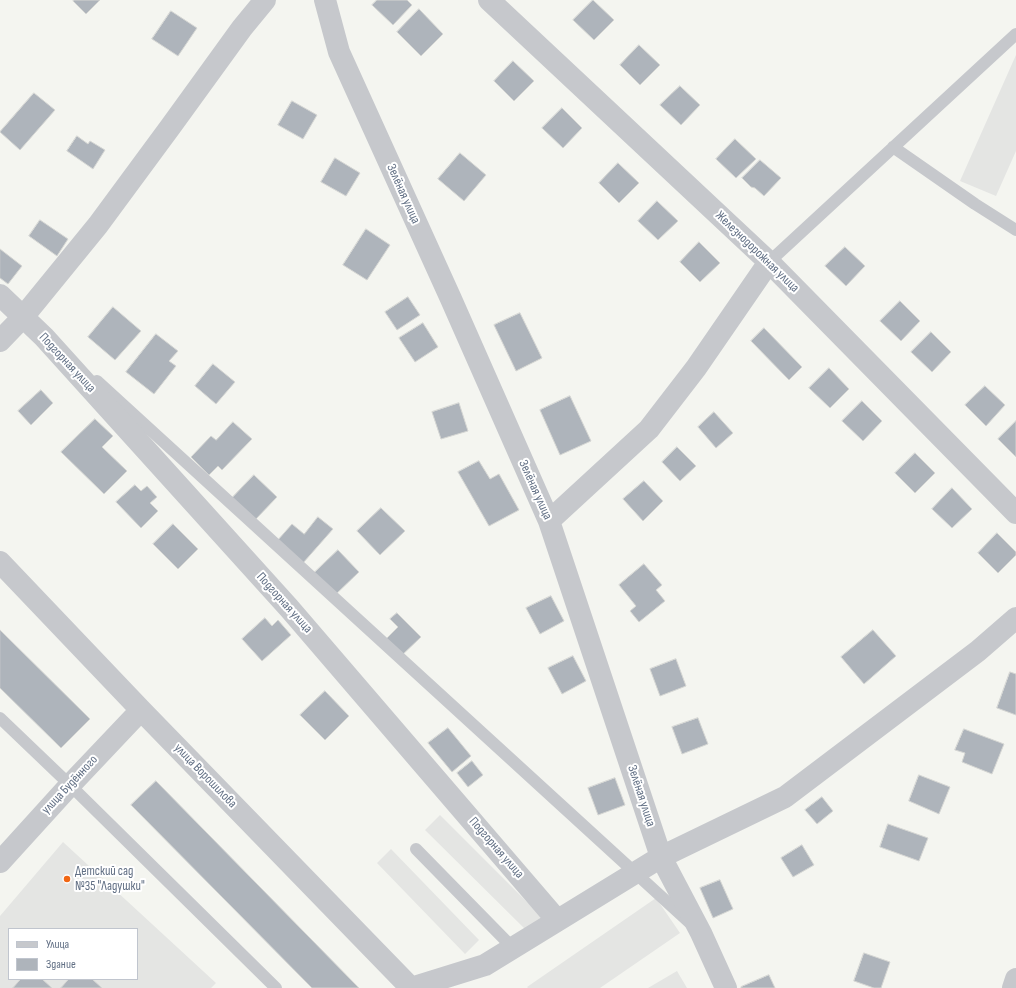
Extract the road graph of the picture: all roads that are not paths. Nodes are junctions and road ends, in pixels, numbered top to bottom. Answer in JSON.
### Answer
{"nodes":[{"id":1,"x":265,"y":0,"type":"edge"},
{"id":2,"x":325,"y":0,"type":"edge"},
{"id":3,"x":490,"y":0,"type":"edge"},
{"id":4,"x":1016,"y":34,"type":"edge"},
{"id":5,"x":893,"y":147,"type":"junction"},
{"id":6,"x":1016,"y":230,"type":"edge"},
{"id":7,"x":769,"y":262,"type":"junction"},
{"id":8,"x":0,"y":294,"type":"edge"},
{"id":9,"x":23,"y":317,"type":"junction"},
{"id":10,"x":0,"y":341,"type":"edge"},
{"id":11,"x":1016,"y":513,"type":"edge"},
{"id":12,"x":549,"y":521,"type":"junction"},
{"id":13,"x":2,"y":567,"type":"edge"},
{"id":14,"x":1016,"y":618,"type":"edge"},
{"id":15,"x":141,"y":710,"type":"junction"},
{"id":16,"x":0,"y":718,"type":"edge"},
{"id":17,"x":70,"y":785,"type":"junction"},
{"id":18,"x":416,"y":849,"type":"dead end"},
{"id":19,"x":661,"y":857,"type":"junction"},
{"id":20,"x":0,"y":862,"type":"edge"},
{"id":21,"x":558,"y":920,"type":"junction"},
{"id":22,"x":701,"y":933,"type":"junction"},
{"id":23,"x":513,"y":948,"type":"junction"},
{"id":24,"x":1016,"y":979,"type":"edge"},
{"id":25,"x":276,"y":988,"type":"edge"},
{"id":26,"x":411,"y":988,"type":"edge"},
{"id":27,"x":726,"y":988,"type":"edge"},
{"id":28,"x":1013,"y":988,"type":"edge"}],
"edges":[{"from":1,"to":9,"type":"street"},
{"from":2,"to":12,"type":"street","name":"Зелёная улица"},
{"from":3,"to":7,"type":"street","name":"Железнодорожная улица"},
{"from":4,"to":5,"type":"lane"},
{"from":5,"to":6,"type":"lane"},
{"from":5,"to":7,"type":"lane"},
{"from":7,"to":11,"type":"street","name":"Железнодорожная улица"},
{"from":7,"to":12,"type":"street"},
{"from":8,"to":9,"type":"street","name":"Подгорная улица"},
{"from":8,"to":22,"type":"lane"},
{"from":9,"to":10,"type":"street"},
{"from":9,"to":21,"type":"street","name":"Подгорная улица"},
{"from":12,"to":19,"type":"street","name":"Зелёная улица"},
{"from":13,"to":15,"type":"street","name":"улица Ворошилова"},
{"from":14,"to":19,"type":"street"},
{"from":15,"to":17,"type":"street","name":"улица Будённого"},
{"from":15,"to":26,"type":"street","name":"улица Ворошилова"},
{"from":16,"to":17,"type":"lane"},
{"from":17,"to":20,"type":"street","name":"улица Будённого"},
{"from":17,"to":25,"type":"lane"},
{"from":18,"to":23,"type":"lane"},
{"from":19,"to":21,"type":"street"},
{"from":19,"to":22,"type":"street","name":"Зелёная улица"},
{"from":21,"to":23,"type":"street"},
{"from":22,"to":27,"type":"street","name":"Зелёная улица"},
{"from":23,"to":26,"type":"street"},
{"from":24,"to":28,"type":"street"}]}
